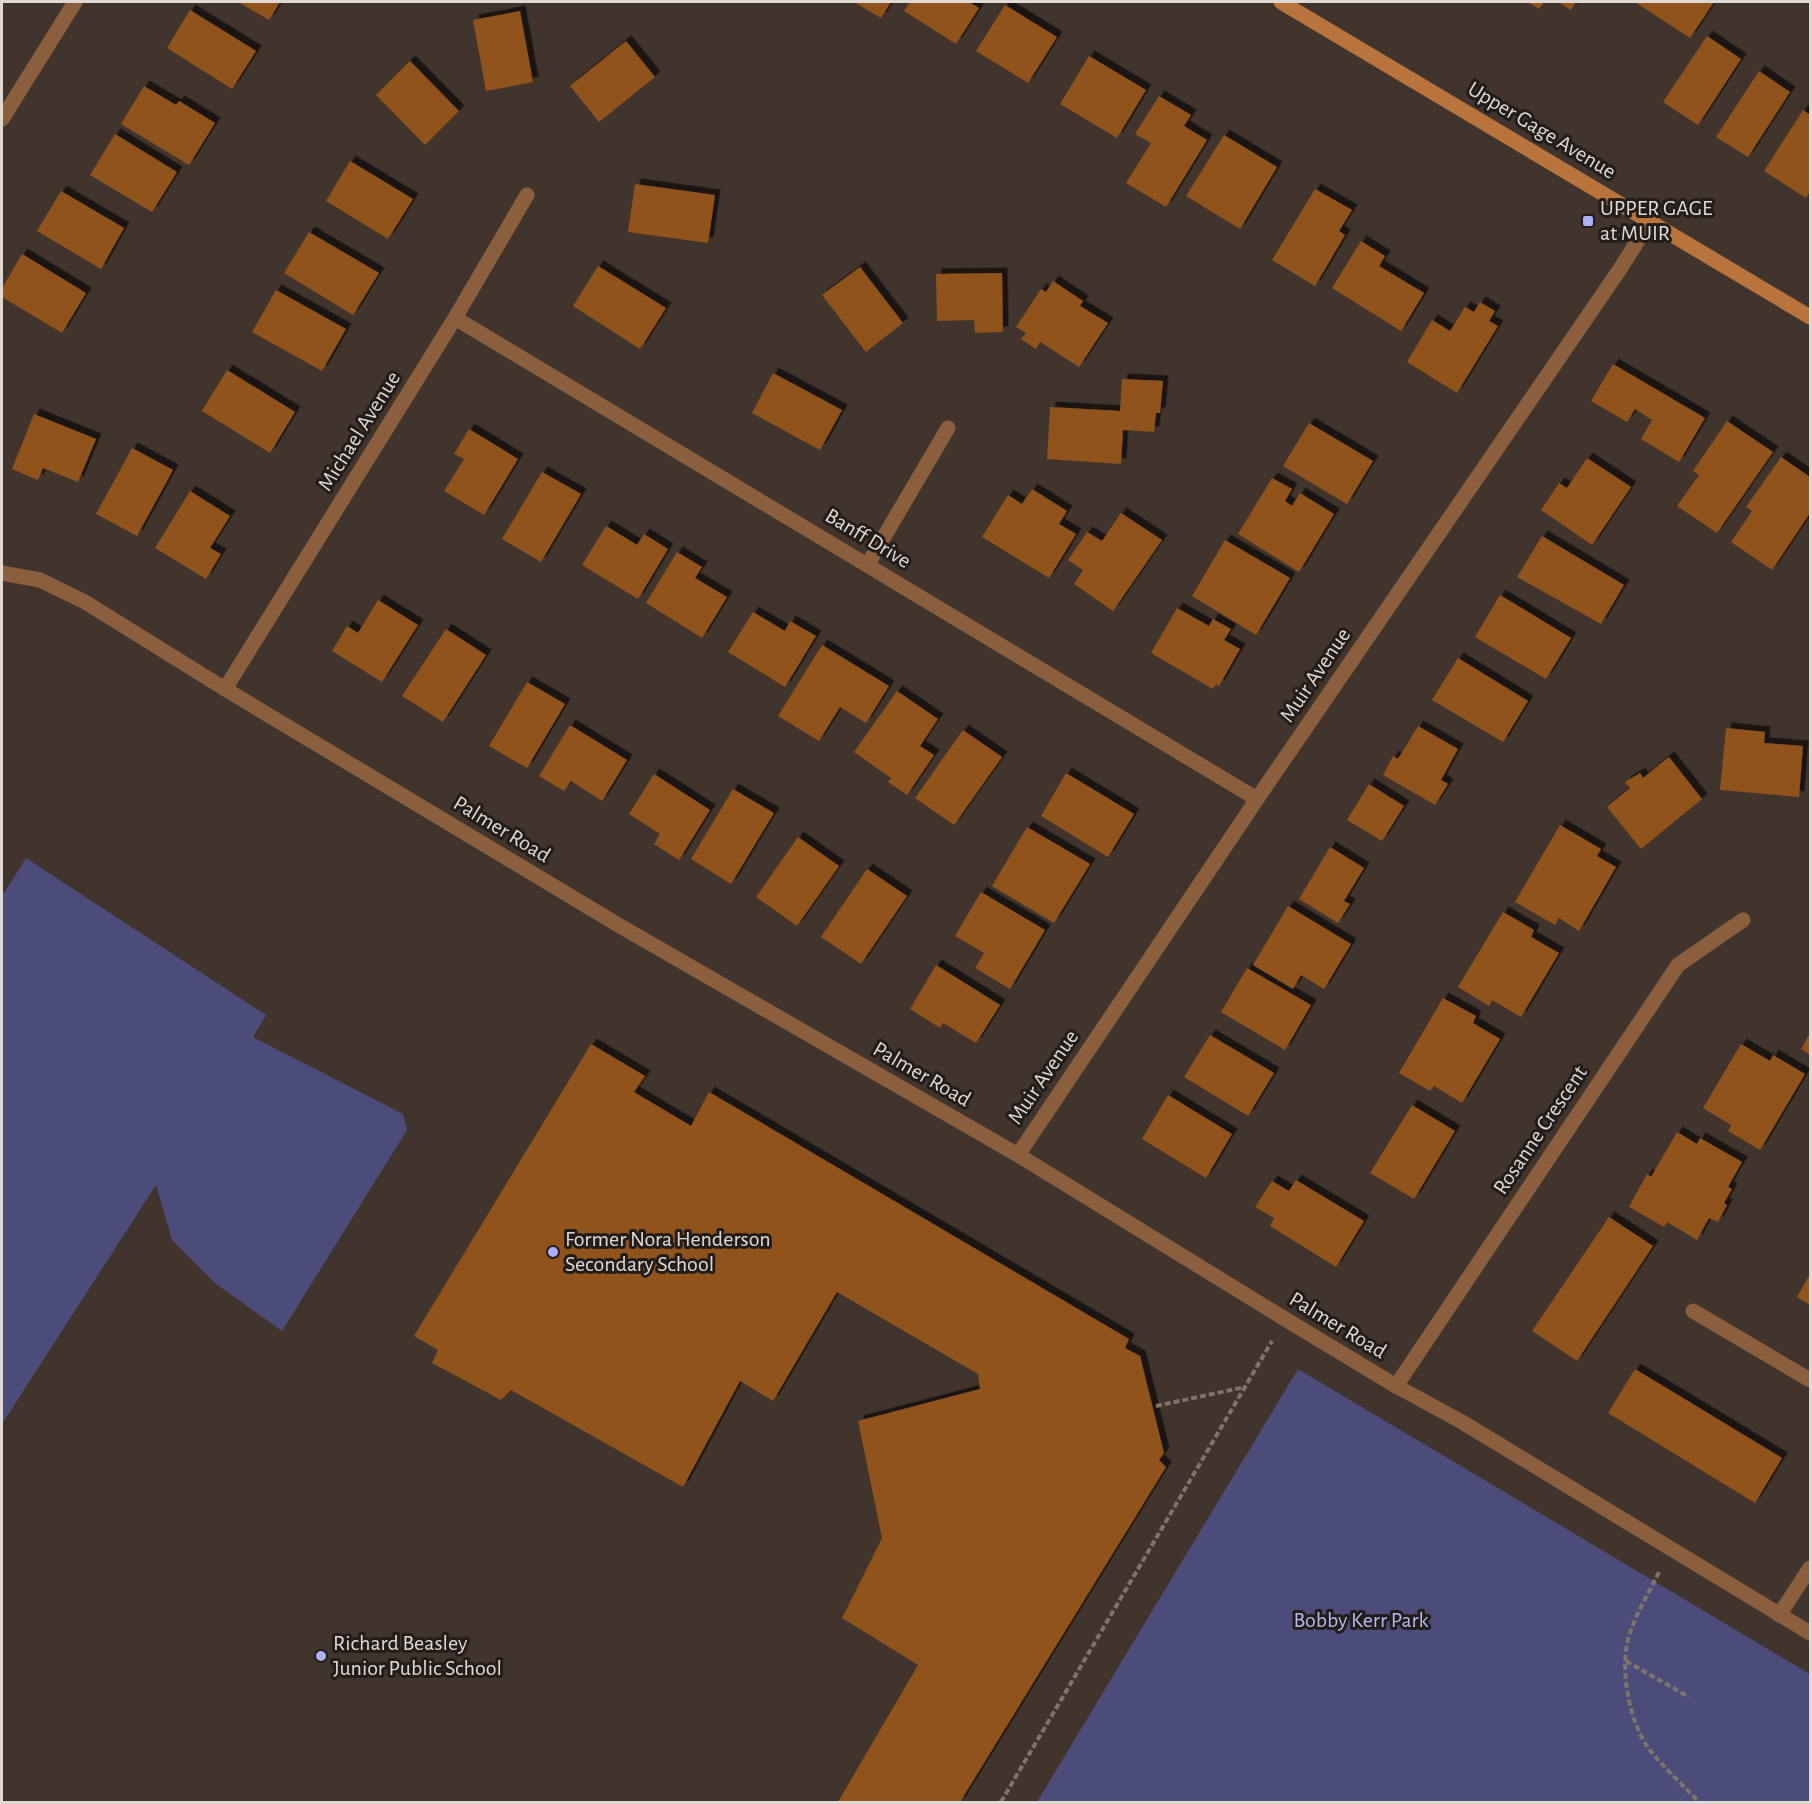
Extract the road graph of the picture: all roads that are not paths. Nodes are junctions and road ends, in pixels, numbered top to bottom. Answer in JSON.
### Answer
{"nodes":[{"id":1,"x":75,"y":2,"type":"edge"},
{"id":2,"x":1281,"y":2,"type":"edge"},
{"id":3,"x":2,"y":119,"type":"edge"},
{"id":4,"x":527,"y":195,"type":"dead end"},
{"id":5,"x":1651,"y":220,"type":"junction"},
{"id":6,"x":1810,"y":317,"type":"edge"},
{"id":7,"x":455,"y":318,"type":"junction"},
{"id":8,"x":948,"y":428,"type":"dead end"},
{"id":9,"x":868,"y":564,"type":"junction"},
{"id":10,"x":2,"y":573,"type":"edge"},
{"id":11,"x":225,"y":689,"type":"junction"},
{"id":12,"x":1257,"y":799,"type":"junction"},
{"id":13,"x":1743,"y":921,"type":"dead end"},
{"id":14,"x":1018,"y":1155,"type":"junction"},
{"id":15,"x":1693,"y":1311,"type":"dead end"},
{"id":16,"x":1810,"y":1380,"type":"edge"},
{"id":17,"x":1396,"y":1386,"type":"junction"},
{"id":18,"x":1810,"y":1568,"type":"edge"},
{"id":19,"x":1779,"y":1615,"type":"junction"},
{"id":20,"x":1810,"y":1633,"type":"edge"}],
"edges":[{"from":1,"to":3,"type":"street"},
{"from":2,"to":5,"type":"main road","name":"Upper Gage Avenue"},
{"from":4,"to":7,"type":"street","name":"Michael Avenue"},
{"from":5,"to":6,"type":"main road","name":"Upper Gage Avenue"},
{"from":5,"to":12,"type":"street","name":"Muir Avenue"},
{"from":7,"to":9,"type":"street","name":"Banff Drive"},
{"from":7,"to":11,"type":"street","name":"Michael Avenue"},
{"from":8,"to":9,"type":"street"},
{"from":9,"to":12,"type":"street","name":"Banff Drive"},
{"from":10,"to":11,"type":"street","name":"Palmer Road"},
{"from":11,"to":14,"type":"street","name":"Palmer Road"},
{"from":12,"to":14,"type":"street","name":"Muir Avenue"},
{"from":13,"to":17,"type":"street","name":"Rosanne Crescent"},
{"from":14,"to":17,"type":"street","name":"Palmer Road"},
{"from":15,"to":16,"type":"street"},
{"from":17,"to":19,"type":"street","name":"Palmer Road"},
{"from":18,"to":19,"type":"street"},
{"from":19,"to":20,"type":"street","name":"Palmer Road"}]}
